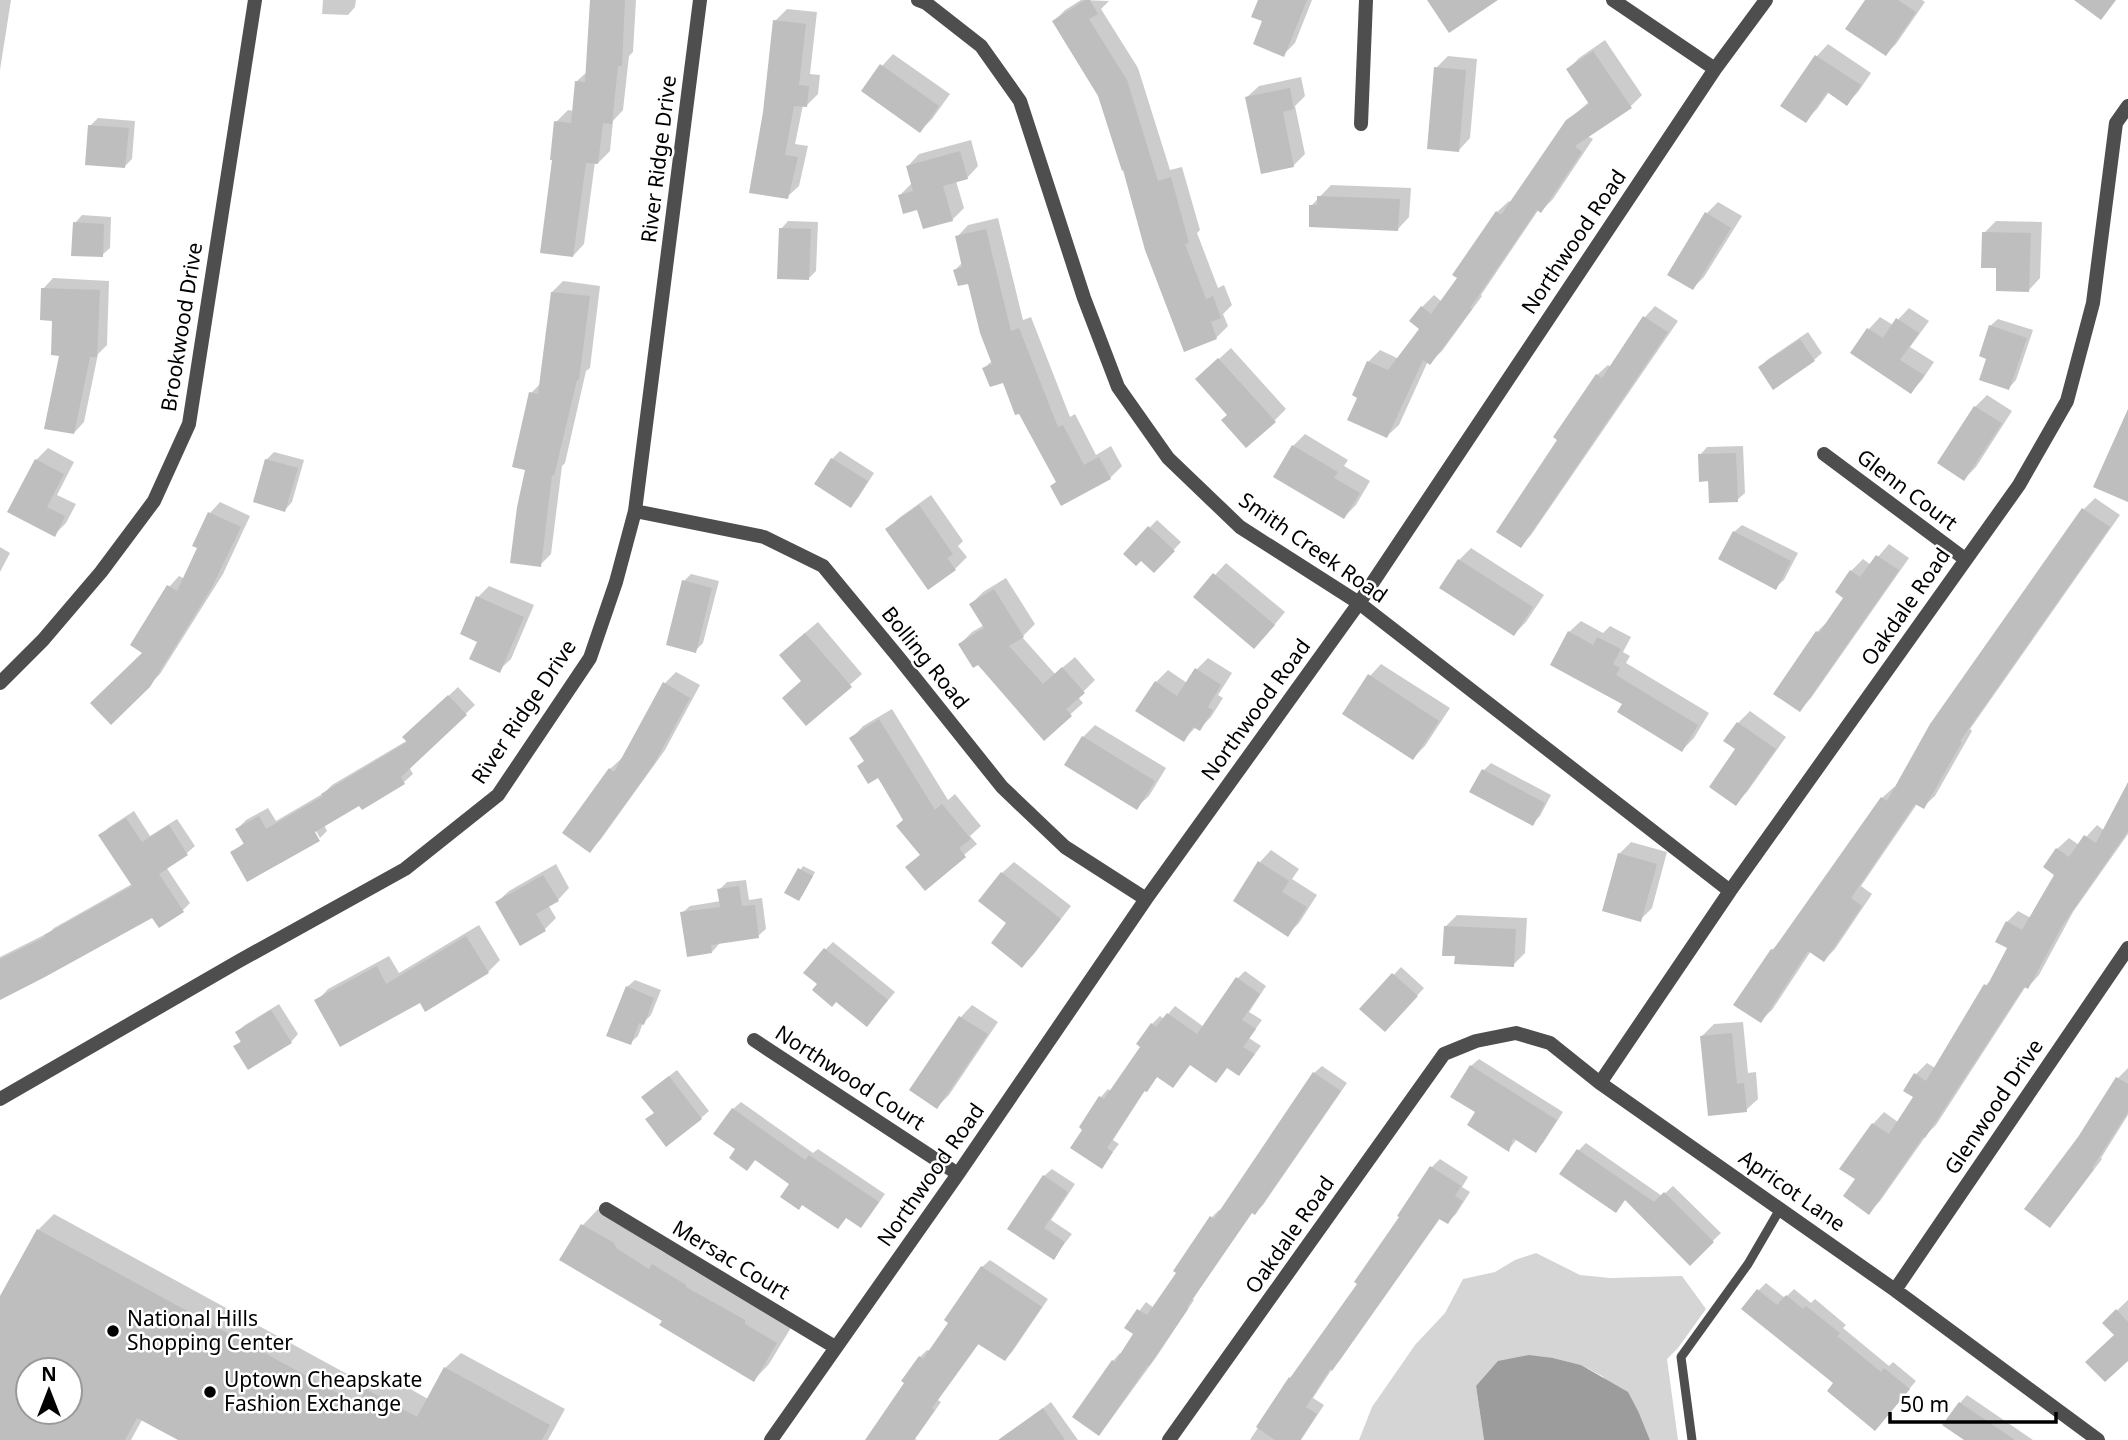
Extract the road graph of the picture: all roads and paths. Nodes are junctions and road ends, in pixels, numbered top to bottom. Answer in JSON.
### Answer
{"nodes":[{"id":1,"x":255,"y":0,"type":"edge"},
{"id":2,"x":700,"y":0,"type":"edge"},
{"id":3,"x":918,"y":0,"type":"edge"},
{"id":4,"x":1366,"y":0,"type":"edge"},
{"id":5,"x":1614,"y":0,"type":"edge"},
{"id":6,"x":1766,"y":0,"type":"edge"},
{"id":7,"x":1715,"y":69,"type":"junction"},
{"id":8,"x":2128,"y":106,"type":"edge"},
{"id":9,"x":1361,"y":124,"type":"dead end"},
{"id":10,"x":1824,"y":454,"type":"dead end"},
{"id":11,"x":635,"y":511,"type":"junction"},
{"id":12,"x":1965,"y":559,"type":"junction"},
{"id":13,"x":1359,"y":603,"type":"junction"},
{"id":14,"x":0,"y":683,"type":"edge"},
{"id":15,"x":1730,"y":891,"type":"junction"},
{"id":16,"x":1146,"y":899,"type":"junction"},
{"id":17,"x":2128,"y":948,"type":"edge"},
{"id":18,"x":754,"y":1040,"type":"dead end"},
{"id":19,"x":1444,"y":1054,"type":"joint"},
{"id":20,"x":1600,"y":1083,"type":"junction"},
{"id":21,"x":0,"y":1099,"type":"edge"},
{"id":22,"x":958,"y":1174,"type":"junction"},
{"id":23,"x":606,"y":1209,"type":"dead end"},
{"id":24,"x":1780,"y":1209,"type":"junction"},
{"id":25,"x":1895,"y":1290,"type":"junction"},
{"id":26,"x":835,"y":1347,"type":"junction"},
{"id":27,"x":771,"y":1440,"type":"edge"},
{"id":28,"x":1169,"y":1440,"type":"edge"},
{"id":29,"x":1692,"y":1440,"type":"edge"},
{"id":30,"x":2098,"y":1440,"type":"edge"}],
"edges":[{"from":1,"to":14,"type":"street","name":"Brookwood Drive"},
{"from":2,"to":11,"type":"street","name":"River Ridge Drive"},
{"from":3,"to":13,"type":"street","name":"Smith Creek Road"},
{"from":4,"to":9,"type":"street"},
{"from":5,"to":7,"type":"street"},
{"from":6,"to":7,"type":"street","name":"Northwood Road"},
{"from":7,"to":13,"type":"street","name":"Northwood Road"},
{"from":8,"to":12,"type":"street","name":"Oakdale Road"},
{"from":10,"to":12,"type":"street","name":"Glenn Court"},
{"from":11,"to":16,"type":"street","name":"Bolling Road"},
{"from":11,"to":21,"type":"street","name":"River Ridge Drive"},
{"from":12,"to":15,"type":"street","name":"Oakdale Road"},
{"from":13,"to":15,"type":"street","name":"Smith Creek Road"},
{"from":13,"to":16,"type":"street","name":"Northwood Road"},
{"from":15,"to":20,"type":"street","name":"Oakdale Road"},
{"from":16,"to":22,"type":"street","name":"Northwood Road"},
{"from":17,"to":25,"type":"street","name":"Glenwood Drive"},
{"from":18,"to":22,"type":"street","name":"Northwood Court"},
{"from":19,"to":20,"type":"street","name":"Apricot Lane"},
{"from":19,"to":28,"type":"street","name":"Oakdale Road"},
{"from":20,"to":24,"type":"street","name":"Apricot Lane"},
{"from":22,"to":26,"type":"street","name":"Northwood Road"},
{"from":23,"to":26,"type":"street","name":"Mersac Court"},
{"from":24,"to":25,"type":"street","name":"Apricot Lane"},
{"from":24,"to":29,"type":"lane"},
{"from":25,"to":30,"type":"street","name":"Apricot Lane"},
{"from":26,"to":27,"type":"street","name":"Northwood Road"}]}
